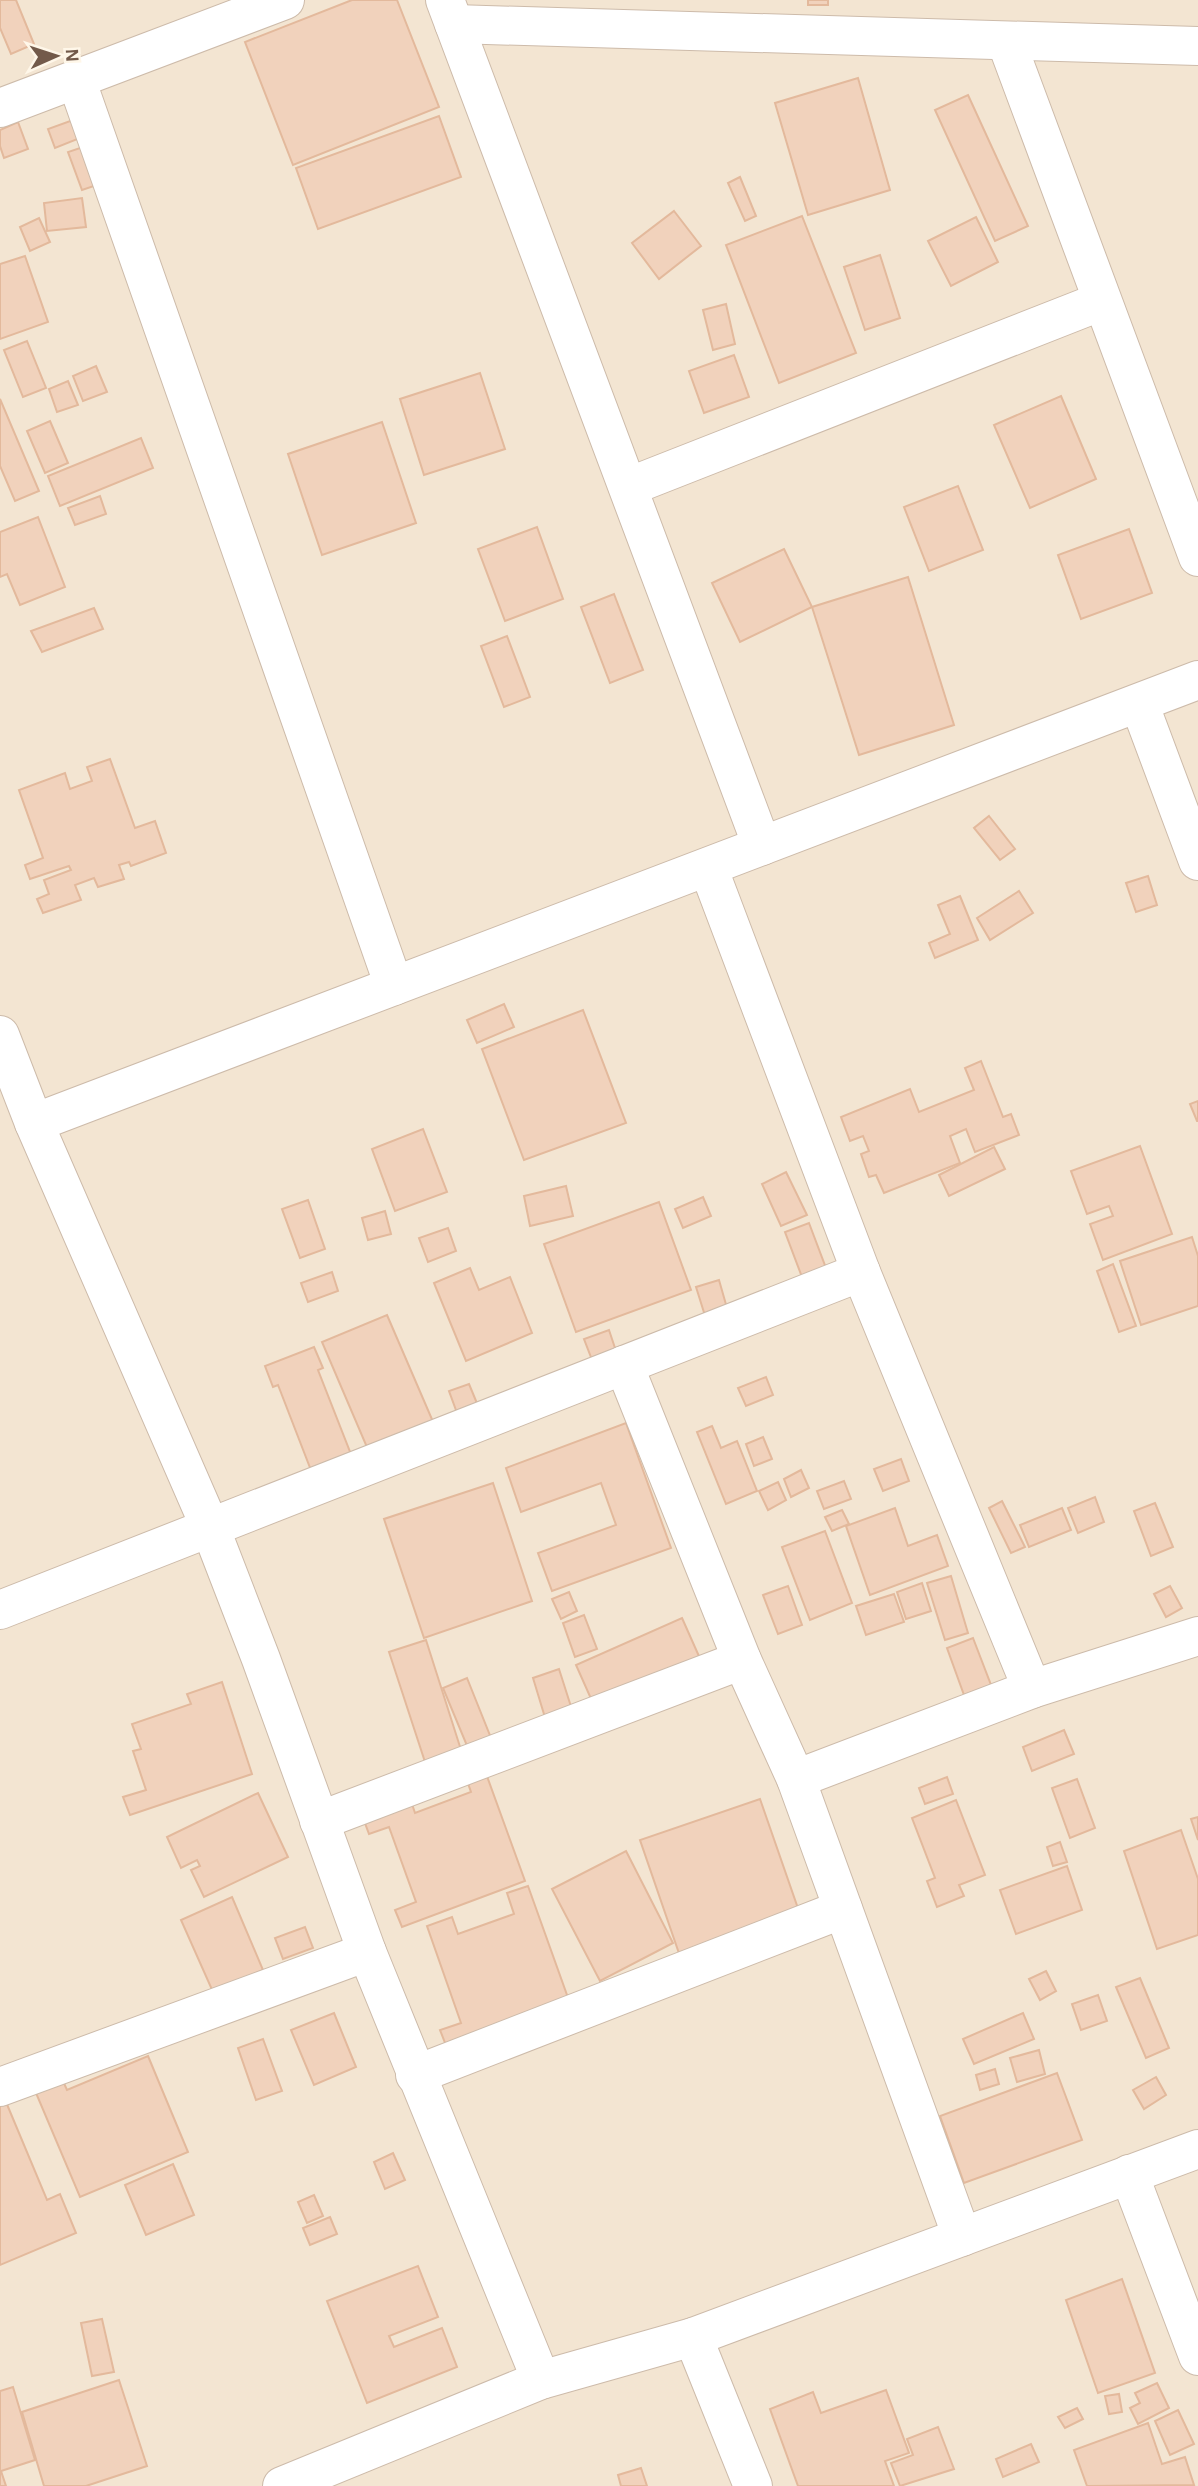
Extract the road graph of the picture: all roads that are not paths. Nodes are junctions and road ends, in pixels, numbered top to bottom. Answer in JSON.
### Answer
{"nodes":[{"id":1,"x":285,"y":0,"type":"edge"},
{"id":2,"x":450,"y":12,"type":"edge"},
{"id":3,"x":1006,"y":41,"type":"junction"},
{"id":4,"x":1198,"y":46,"type":"edge"},
{"id":5,"x":76,"y":79,"type":"junction"},
{"id":6,"x":0,"y":108,"type":"edge"},
{"id":7,"x":1102,"y":301,"type":"junction"},
{"id":8,"x":628,"y":487,"type":"junction"},
{"id":9,"x":1198,"y":557,"type":"edge"},
{"id":10,"x":1198,"y":680,"type":"edge"},
{"id":11,"x":1139,"y":703,"type":"junction"},
{"id":12,"x":762,"y":846,"type":"junction"},
{"id":13,"x":1198,"y":861,"type":"edge"},
{"id":14,"x":708,"y":867,"type":"junction"},
{"id":15,"x":394,"y":986,"type":"junction"},
{"id":16,"x":0,"y":1035,"type":"edge"},
{"id":17,"x":34,"y":1123,"type":"junction"},
{"id":18,"x":861,"y":1272,"type":"junction"},
{"id":19,"x":624,"y":1365,"type":"junction"},
{"id":20,"x":210,"y":1527,"type":"junction"},
{"id":21,"x":0,"y":1610,"type":"edge"},
{"id":22,"x":1198,"y":1636,"type":"edge"},
{"id":23,"x":742,"y":1660,"type":"junction"},
{"id":24,"x":1032,"y":1689,"type":"junction"},
{"id":25,"x":796,"y":1779,"type":"junction"},
{"id":26,"x":319,"y":1821,"type":"junction"},
{"id":27,"x":843,"y":1909,"type":"junction"},
{"id":28,"x":367,"y":1952,"type":"junction"},
{"id":29,"x":415,"y":2075,"type":"junction"},
{"id":30,"x":0,"y":2087,"type":"edge"},
{"id":31,"x":1198,"y":2148,"type":"edge"},
{"id":32,"x":1129,"y":2174,"type":"junction"},
{"id":33,"x":962,"y":2236,"type":"junction"},
{"id":34,"x":693,"y":2337,"type":"junction"},
{"id":35,"x":1198,"y":2356,"type":"edge"},
{"id":36,"x":541,"y":2380,"type":"junction"},
{"id":37,"x":282,"y":2486,"type":"edge"},
{"id":38,"x":753,"y":2486,"type":"edge"}],
"edges":[{"from":1,"to":5,"type":"street"},
{"from":2,"to":3,"type":"street"},
{"from":2,"to":8,"type":"street"},
{"from":3,"to":4,"type":"street"},
{"from":3,"to":7,"type":"street"},
{"from":5,"to":6,"type":"street"},
{"from":5,"to":15,"type":"street"},
{"from":7,"to":8,"type":"street"},
{"from":7,"to":9,"type":"street"},
{"from":8,"to":12,"type":"street"},
{"from":10,"to":11,"type":"street"},
{"from":11,"to":12,"type":"street"},
{"from":11,"to":13,"type":"street"},
{"from":12,"to":14,"type":"street"},
{"from":14,"to":15,"type":"street"},
{"from":14,"to":18,"type":"street"},
{"from":15,"to":17,"type":"street"},
{"from":16,"to":17,"type":"street"},
{"from":17,"to":20,"type":"street"},
{"from":18,"to":19,"type":"street"},
{"from":18,"to":24,"type":"street"},
{"from":19,"to":20,"type":"street"},
{"from":19,"to":23,"type":"street"},
{"from":20,"to":21,"type":"street"},
{"from":20,"to":26,"type":"street"},
{"from":22,"to":24,"type":"street"},
{"from":23,"to":25,"type":"street"},
{"from":23,"to":26,"type":"street"},
{"from":24,"to":25,"type":"street"},
{"from":25,"to":27,"type":"street"},
{"from":26,"to":28,"type":"street"},
{"from":27,"to":29,"type":"street"},
{"from":27,"to":33,"type":"street"},
{"from":28,"to":29,"type":"street"},
{"from":28,"to":30,"type":"street"},
{"from":29,"to":36,"type":"street"},
{"from":31,"to":32,"type":"street"},
{"from":32,"to":33,"type":"street"},
{"from":32,"to":35,"type":"street"},
{"from":33,"to":34,"type":"street"},
{"from":34,"to":36,"type":"street"},
{"from":34,"to":38,"type":"street"},
{"from":36,"to":37,"type":"street"}]}
